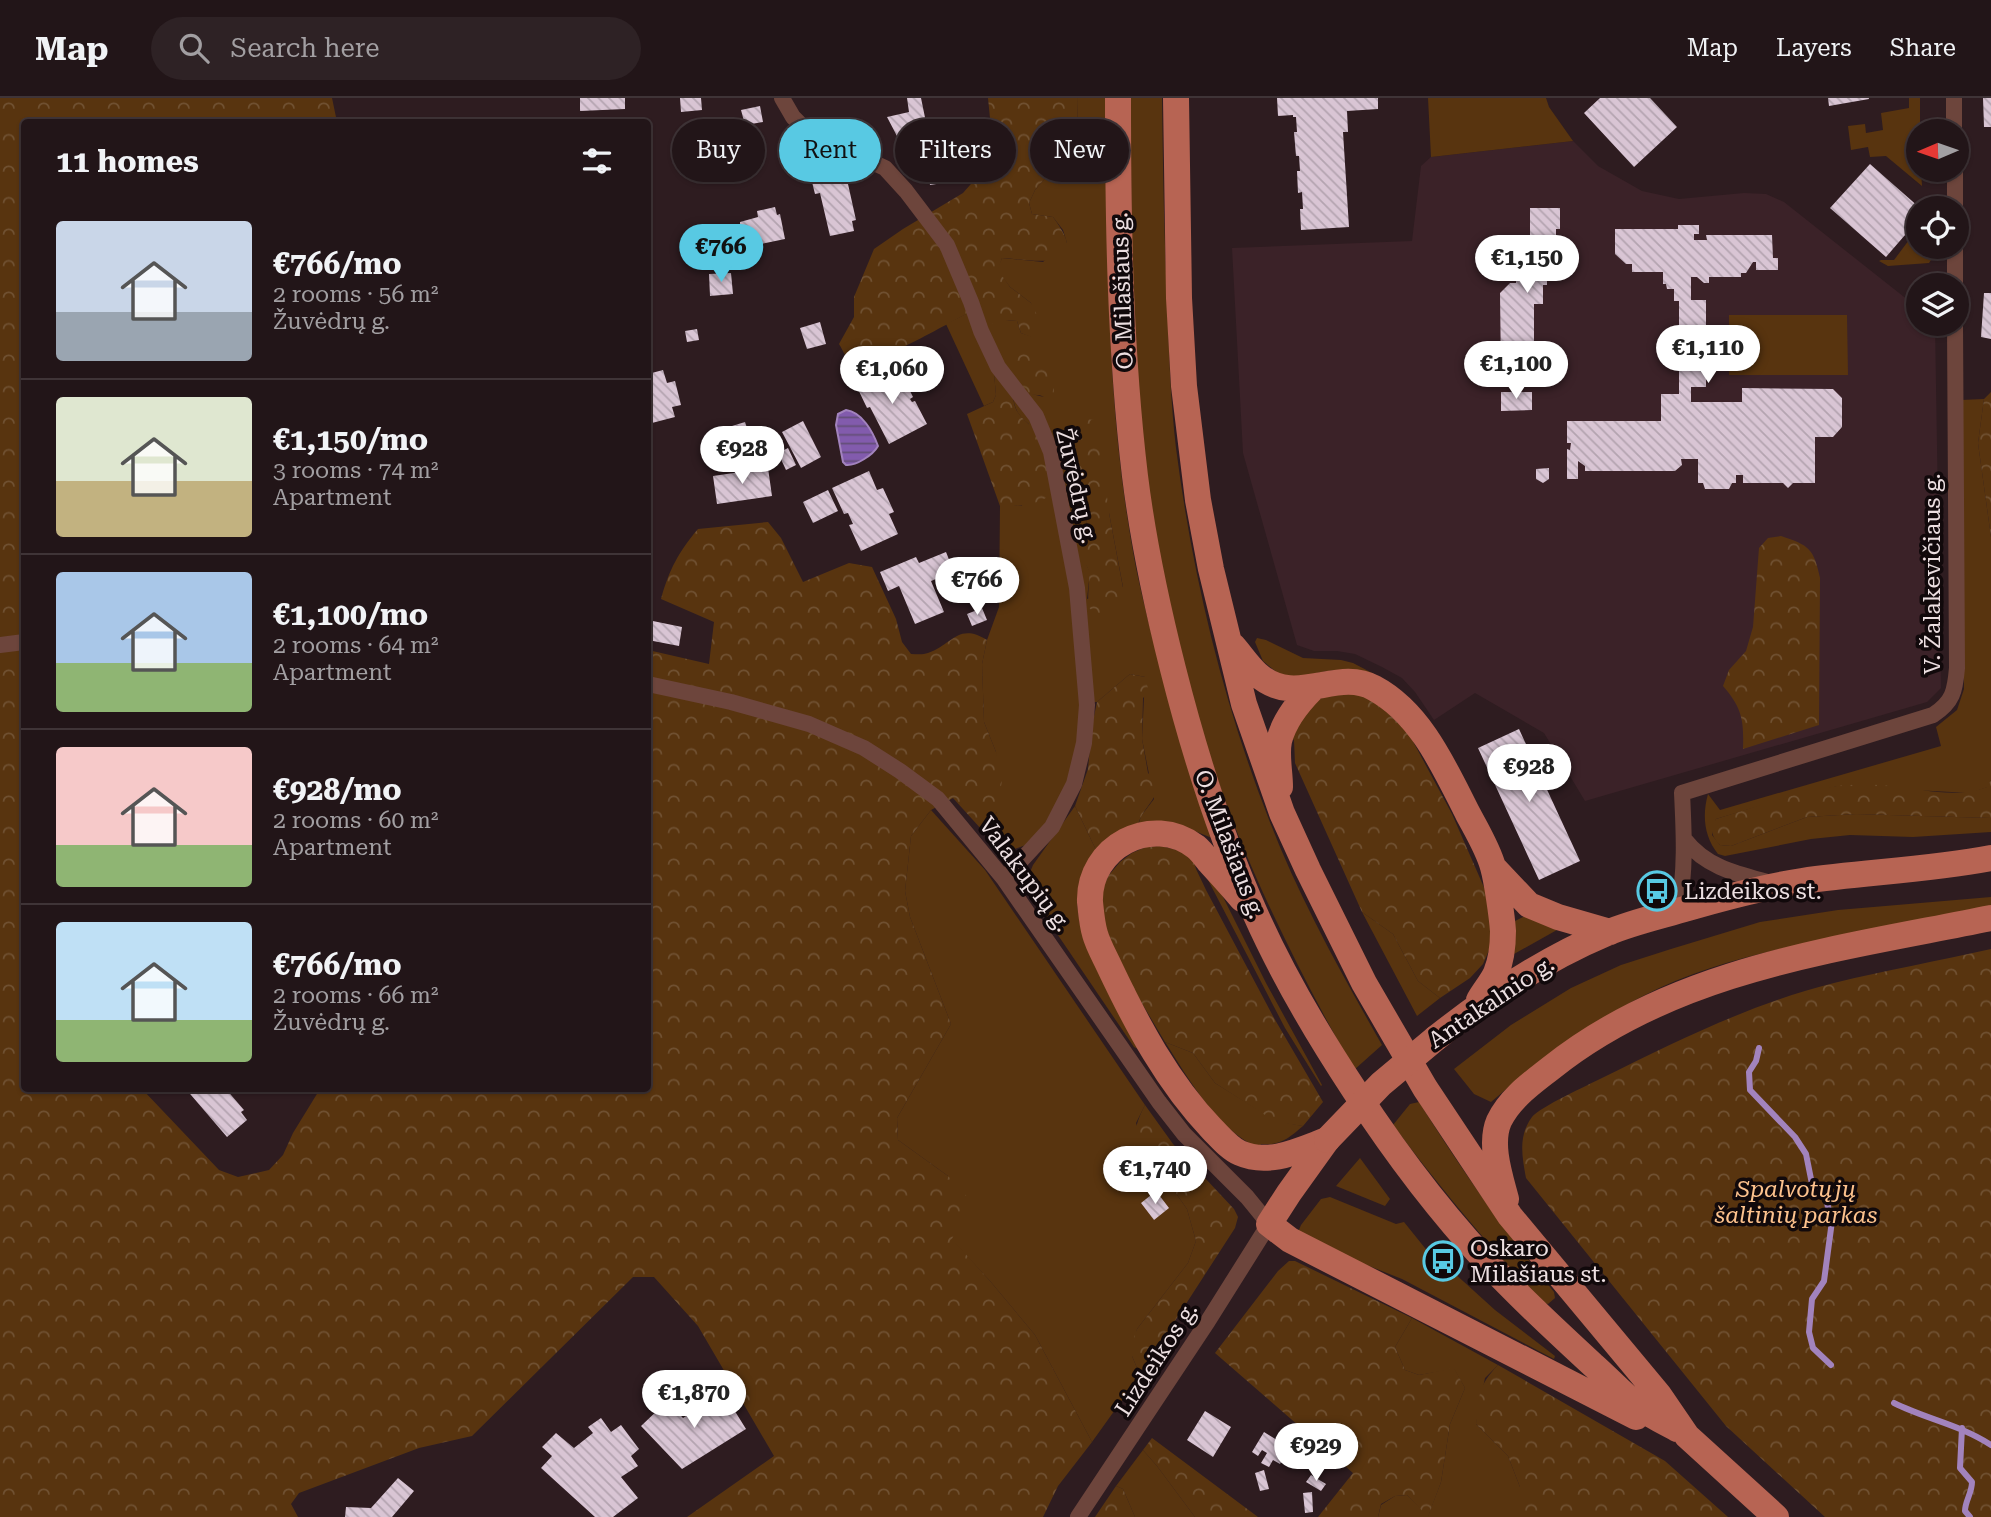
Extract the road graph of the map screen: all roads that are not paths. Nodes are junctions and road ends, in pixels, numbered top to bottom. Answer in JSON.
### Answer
{"nodes":[{"id":1,"x":782,"y":98,"type":"edge"},
{"id":2,"x":1118,"y":98,"type":"edge"},
{"id":3,"x":1176,"y":98,"type":"edge"},
{"id":4,"x":1954,"y":98,"type":"edge"},
{"id":5,"x":1954,"y":119,"type":"edge"},
{"id":6,"x":1955,"y":336,"type":"edge"},
{"id":7,"x":21,"y":642,"type":"edge"},
{"id":8,"x":1229,"y":642,"type":"junction"},
{"id":9,"x":0,"y":645,"type":"edge"},
{"id":10,"x":651,"y":685,"type":"edge"},
{"id":11,"x":1313,"y":688,"type":"junction"},
{"id":12,"x":1282,"y":813,"type":"junction"},
{"id":13,"x":1685,"y":840,"type":"junction"},
{"id":14,"x":1991,"y":858,"type":"edge"},
{"id":15,"x":1952,"y":865,"type":"junction"},
{"id":16,"x":1991,"y":866,"type":"edge"},
{"id":17,"x":1493,"y":867,"type":"junction"},
{"id":18,"x":1004,"y":879,"type":"junction"},
{"id":19,"x":1778,"y":885,"type":"junction"},
{"id":20,"x":1678,"y":911,"type":"junction"},
{"id":21,"x":1255,"y":913,"type":"junction"},
{"id":22,"x":1991,"y":918,"type":"edge"},
{"id":23,"x":1610,"y":932,"type":"junction"},
{"id":24,"x":1472,"y":1010,"type":"junction"},
{"id":25,"x":1127,"y":1056,"type":"junction"},
{"id":26,"x":1190,"y":1107,"type":"junction"},
{"id":27,"x":1327,"y":1140,"type":"junction"},
{"id":28,"x":1510,"y":1216,"type":"junction"},
{"id":29,"x":1269,"y":1224,"type":"junction"},
{"id":30,"x":1687,"y":1436,"type":"junction"},
{"id":31,"x":1080,"y":1517,"type":"edge"},
{"id":32,"x":1776,"y":1517,"type":"edge"}],
"edges":[{"from":1,"to":18,"type":"street","name":"Žuvėdrų g."},
{"from":2,"to":21,"type":"main road","name":"O. Milašiaus g."},
{"from":3,"to":8,"type":"main road","name":"O. Milašiaus g."},
{"from":4,"to":5,"type":"street"},
{"from":6,"to":13,"type":"street","name":"V. Žalakevičiaus g."},
{"from":7,"to":9,"type":"street"},
{"from":8,"to":11,"type":"main road"},
{"from":8,"to":12,"type":"main road","name":"O. Milašiaus g."},
{"from":10,"to":18,"type":"street","name":"Valakupių g."},
{"from":11,"to":12,"type":"main road"},
{"from":11,"to":17,"type":"main road"},
{"from":12,"to":28,"type":"main road","name":"O. Milašiaus g."},
{"from":13,"to":19,"type":"street"},
{"from":13,"to":20,"type":"street","name":"V. Žalakevičiaus g."},
{"from":14,"to":15,"type":"main road","name":"Antakalnio g."},
{"from":15,"to":16,"type":"main road"},
{"from":15,"to":19,"type":"main road","name":"Antakalnio g."},
{"from":17,"to":23,"type":"main road"},
{"from":17,"to":24,"type":"main road"},
{"from":18,"to":25,"type":"street","name":"Valakupių g."},
{"from":19,"to":20,"type":"main road","name":"Antakalnio g."},
{"from":20,"to":23,"type":"main road","name":"Antakalnio g."},
{"from":21,"to":26,"type":"main road"},
{"from":21,"to":30,"type":"main road","name":"O. Milašiaus g."},
{"from":22,"to":28,"type":"main road"},
{"from":23,"to":24,"type":"main road","name":"Antakalnio g."},
{"from":24,"to":27,"type":"main road","name":"Antakalnio g.","bridge":true},
{"from":25,"to":26,"type":"street"},
{"from":25,"to":29,"type":"street","name":"Valakupių g."},
{"from":26,"to":27,"type":"main road"},
{"from":27,"to":29,"type":"main road","name":"Antakalnio g."},
{"from":28,"to":30,"type":"main road","name":"O. Milašiaus g."},
{"from":29,"to":30,"type":"main road"},
{"from":29,"to":31,"type":"street","name":"Lizdeikos g."},
{"from":30,"to":32,"type":"main road","name":"O. Milašiaus g."}]}
